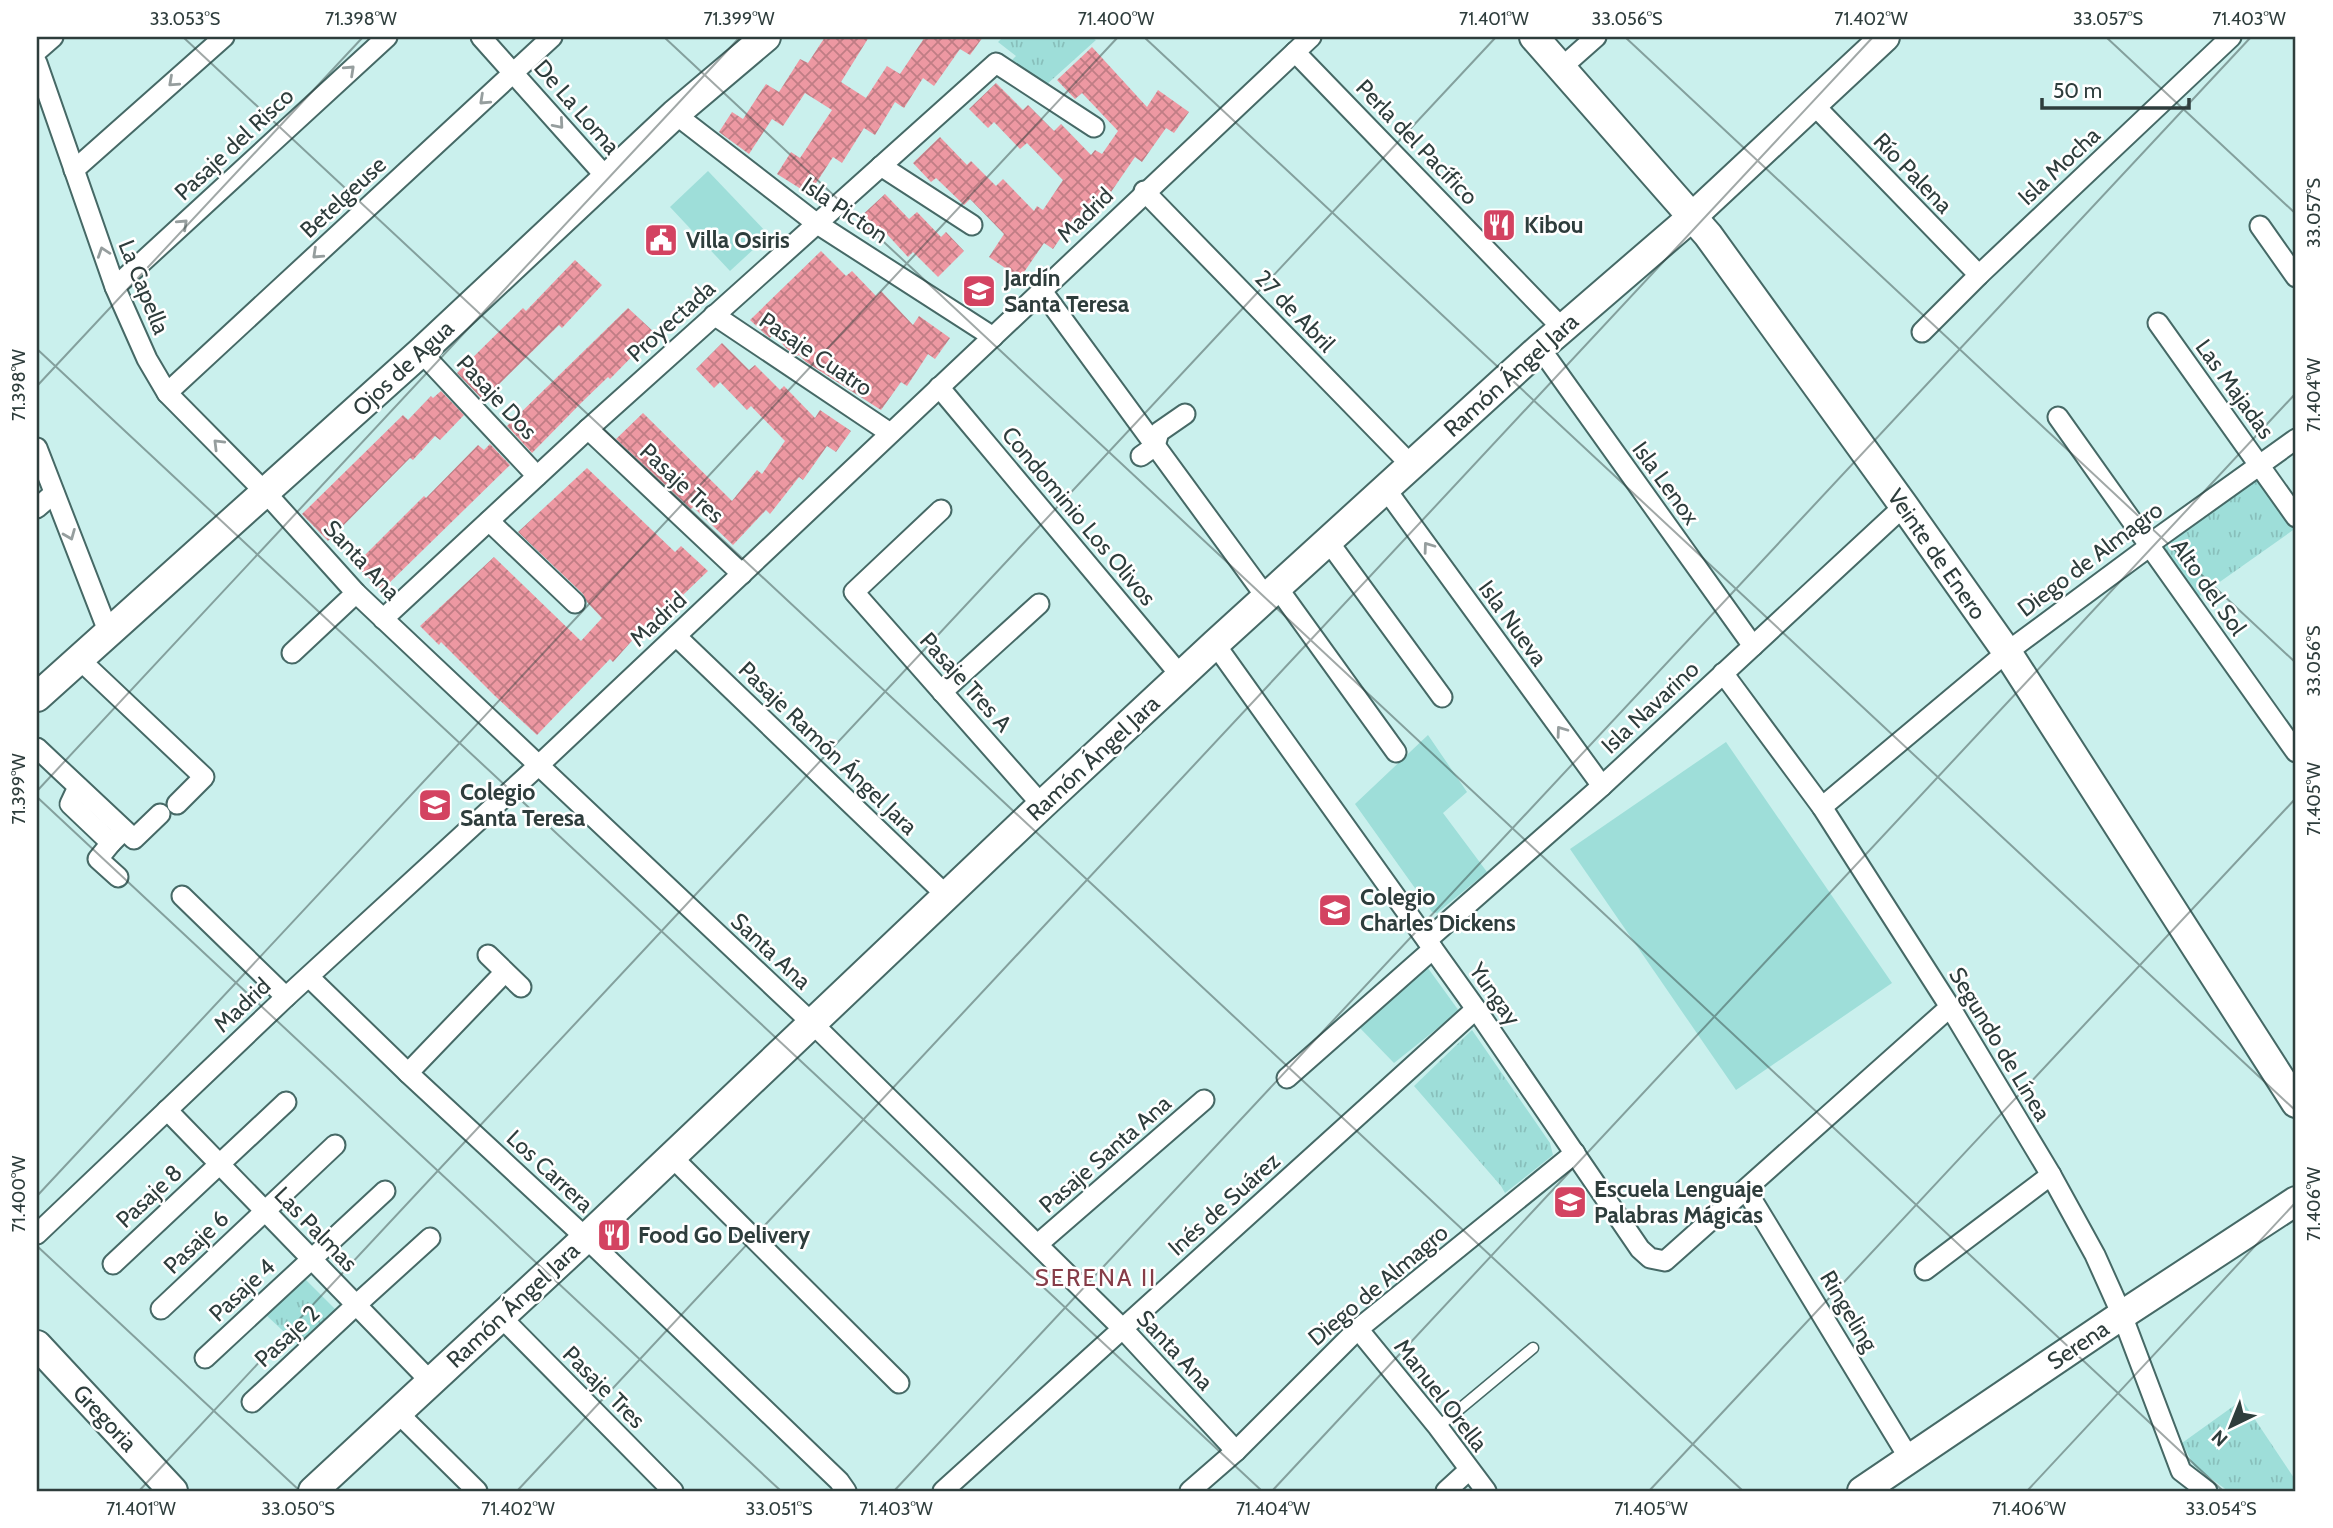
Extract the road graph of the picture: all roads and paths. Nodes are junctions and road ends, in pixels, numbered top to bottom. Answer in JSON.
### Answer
{"nodes":[{"id":1,"x":53,"y":37,"type":"edge"},
{"id":2,"x":224,"y":37,"type":"edge"},
{"id":3,"x":387,"y":37,"type":"edge"},
{"id":4,"x":481,"y":37,"type":"edge"},
{"id":5,"x":552,"y":37,"type":"edge"},
{"id":6,"x":766,"y":37,"type":"edge"},
{"id":7,"x":1311,"y":37,"type":"edge"},
{"id":8,"x":1534,"y":37,"type":"edge"},
{"id":9,"x":1596,"y":37,"type":"edge"},
{"id":10,"x":1885,"y":37,"type":"edge"},
{"id":11,"x":2231,"y":37,"type":"edge"},
{"id":12,"x":37,"y":51,"type":"edge"},
{"id":13,"x":1295,"y":52,"type":"junction"},
{"id":14,"x":37,"y":63,"type":"edge"},
{"id":15,"x":1561,"y":68,"type":"junction"},
{"id":16,"x":514,"y":72,"type":"junction"},
{"id":17,"x":1813,"y":104,"type":"junction"},
{"id":18,"x":675,"y":114,"type":"junction"},
{"id":19,"x":1094,"y":127,"type":"dead end"},
{"id":20,"x":881,"y":166,"type":"junction"},
{"id":21,"x":74,"y":170,"type":"junction"},
{"id":22,"x":607,"y":178,"type":"junction"},
{"id":23,"x":1144,"y":191,"type":"junction"},
{"id":24,"x":1693,"y":215,"type":"junction"},
{"id":25,"x":816,"y":223,"type":"junction"},
{"id":26,"x":972,"y":225,"type":"dead end"},
{"id":27,"x":2260,"y":226,"type":"dead end"},
{"id":28,"x":1979,"y":275,"type":"junction"},
{"id":29,"x":2296,"y":277,"type":"edge"},
{"id":30,"x":115,"y":287,"type":"junction"},
{"id":31,"x":1042,"y":291,"type":"junction"},
{"id":32,"x":714,"y":315,"type":"junction"},
{"id":33,"x":2158,"y":323,"type":"dead end"},
{"id":34,"x":1562,"y":328,"type":"junction"},
{"id":35,"x":1922,"y":332,"type":"dead end"},
{"id":36,"x":993,"y":337,"type":"junction"},
{"id":37,"x":1540,"y":348,"type":"junction"},
{"id":38,"x":421,"y":352,"type":"junction"},
{"id":39,"x":939,"y":387,"type":"junction"},
{"id":40,"x":167,"y":393,"type":"junction"},
{"id":41,"x":1185,"y":414,"type":"dead end"},
{"id":42,"x":2058,"y":417,"type":"dead end"},
{"id":43,"x":588,"y":429,"type":"junction"},
{"id":44,"x":890,"y":433,"type":"junction"},
{"id":45,"x":2296,"y":439,"type":"edge"},
{"id":46,"x":37,"y":448,"type":"edge"},
{"id":47,"x":1148,"y":451,"type":"junction"},
{"id":48,"x":2259,"y":464,"type":"junction"},
{"id":49,"x":1411,"y":465,"type":"junction"},
{"id":50,"x":537,"y":477,"type":"junction"},
{"id":51,"x":1385,"y":488,"type":"junction"},
{"id":52,"x":54,"y":493,"type":"junction"},
{"id":53,"x":266,"y":493,"type":"junction"},
{"id":54,"x":1904,"y":506,"type":"junction"},
{"id":55,"x":37,"y":508,"type":"edge"},
{"id":56,"x":941,"y":510,"type":"dead end"},
{"id":57,"x":2296,"y":517,"type":"edge"},
{"id":58,"x":489,"y":521,"type":"junction"},
{"id":59,"x":1328,"y":541,"type":"junction"},
{"id":60,"x":2150,"y":546,"type":"junction"},
{"id":61,"x":742,"y":574,"type":"junction"},
{"id":62,"x":1272,"y":592,"type":"junction"},
{"id":63,"x":356,"y":593,"type":"junction"},
{"id":64,"x":575,"y":603,"type":"dead end"},
{"id":65,"x":1039,"y":604,"type":"dead end"},
{"id":66,"x":383,"y":619,"type":"junction"},
{"id":67,"x":108,"y":631,"type":"junction"},
{"id":68,"x":676,"y":636,"type":"junction"},
{"id":69,"x":1215,"y":644,"type":"junction"},
{"id":70,"x":1753,"y":646,"type":"junction"},
{"id":71,"x":2007,"y":652,"type":"junction"},
{"id":72,"x":292,"y":653,"type":"dead end"},
{"id":73,"x":78,"y":658,"type":"junction"},
{"id":74,"x":1723,"y":673,"type":"junction"},
{"id":75,"x":1181,"y":677,"type":"junction"},
{"id":76,"x":942,"y":692,"type":"junction"},
{"id":77,"x":37,"y":696,"type":"edge"},
{"id":78,"x":1442,"y":697,"type":"dead end"},
{"id":79,"x":37,"y":748,"type":"edge"},
{"id":80,"x":1396,"y":752,"type":"dead end"},
{"id":81,"x":2296,"y":752,"type":"edge"},
{"id":82,"x":539,"y":765,"type":"junction"},
{"id":83,"x":1601,"y":786,"type":"junction"},
{"id":84,"x":1042,"y":805,"type":"junction"},
{"id":85,"x":1822,"y":807,"type":"junction"},
{"id":86,"x":117,"y":836,"type":"junction"},
{"id":87,"x":118,"y":877,"type":"dead end"},
{"id":88,"x":182,"y":896,"type":"dead end"},
{"id":89,"x":947,"y":896,"type":"junction"},
{"id":90,"x":1430,"y":944,"type":"junction"},
{"id":91,"x":488,"y":955,"type":"dead end"},
{"id":92,"x":505,"y":972,"type":"junction"},
{"id":93,"x":309,"y":977,"type":"junction"},
{"id":94,"x":521,"y":987,"type":"dead end"},
{"id":95,"x":286,"y":997,"type":"junction"},
{"id":96,"x":1950,"y":1007,"type":"junction"},
{"id":97,"x":1476,"y":1009,"type":"junction"},
{"id":98,"x":812,"y":1023,"type":"junction"},
{"id":99,"x":408,"y":1073,"type":"junction"},
{"id":100,"x":1287,"y":1077,"type":"dead end"},
{"id":101,"x":1204,"y":1100,"type":"dead end"},
{"id":102,"x":286,"y":1102,"type":"dead end"},
{"id":103,"x":2296,"y":1103,"type":"edge"},
{"id":104,"x":167,"y":1110,"type":"junction"},
{"id":105,"x":335,"y":1144,"type":"dead end"},
{"id":106,"x":1575,"y":1153,"type":"junction"},
{"id":107,"x":671,"y":1156,"type":"junction"},
{"id":108,"x":219,"y":1164,"type":"junction"},
{"id":109,"x":2051,"y":1175,"type":"junction"},
{"id":110,"x":1746,"y":1190,"type":"junction"},
{"id":111,"x":385,"y":1191,"type":"dead end"},
{"id":112,"x":2296,"y":1201,"type":"edge"},
{"id":113,"x":265,"y":1212,"type":"junction"},
{"id":114,"x":37,"y":1234,"type":"edge"},
{"id":115,"x":430,"y":1238,"type":"dead end"},
{"id":116,"x":586,"y":1238,"type":"junction"},
{"id":117,"x":1038,"y":1244,"type":"junction"},
{"id":118,"x":312,"y":1258,"type":"junction"},
{"id":119,"x":113,"y":1264,"type":"dead end"},
{"id":120,"x":1925,"y":1270,"type":"dead end"},
{"id":121,"x":356,"y":1305,"type":"junction"},
{"id":122,"x":161,"y":1309,"type":"dead end"},
{"id":123,"x":2122,"y":1315,"type":"junction"},
{"id":124,"x":501,"y":1317,"type":"junction"},
{"id":125,"x":1122,"y":1328,"type":"junction"},
{"id":126,"x":1358,"y":1329,"type":"junction"},
{"id":127,"x":37,"y":1345,"type":"edge"},
{"id":128,"x":1533,"y":1348,"type":"dead end"},
{"id":129,"x":205,"y":1357,"type":"dead end"},
{"id":130,"x":431,"y":1382,"type":"junction"},
{"id":131,"x":899,"y":1383,"type":"dead end"},
{"id":132,"x":252,"y":1402,"type":"dead end"},
{"id":133,"x":398,"y":1413,"type":"junction"},
{"id":134,"x":1438,"y":1427,"type":"junction"},
{"id":135,"x":1236,"y":1451,"type":"junction"},
{"id":136,"x":1909,"y":1458,"type":"junction"},
{"id":137,"x":1469,"y":1470,"type":"junction"},
{"id":138,"x":2181,"y":1471,"type":"junction"},
{"id":139,"x":173,"y":1491,"type":"edge"},
{"id":140,"x":313,"y":1491,"type":"edge"},
{"id":141,"x":477,"y":1491,"type":"edge"},
{"id":142,"x":673,"y":1491,"type":"edge"},
{"id":143,"x":846,"y":1491,"type":"edge"},
{"id":144,"x":943,"y":1491,"type":"edge"},
{"id":145,"x":1190,"y":1491,"type":"edge"},
{"id":146,"x":1446,"y":1491,"type":"edge"},
{"id":147,"x":1486,"y":1491,"type":"edge"},
{"id":148,"x":1862,"y":1491,"type":"edge"},
{"id":149,"x":2189,"y":1491,"type":"edge"},
{"id":150,"x":2207,"y":1491,"type":"edge"}],
"edges":[{"from":1,"to":12,"type":"street"},
{"from":2,"to":21,"type":"street","one_way":true},
{"from":30,"to":3,"type":"street","name":"Pasaje del Risco","one_way":true},
{"from":4,"to":16,"type":"street","name":"De La Loma"},
{"from":5,"to":16,"type":"street","name":"Betelgeuse"},
{"from":6,"to":18,"type":"street","name":"Ojos de Agua"},
{"from":7,"to":13,"type":"street","name":"Madrid"},
{"from":8,"to":15,"type":"street","name":"Veinte de Enero"},
{"from":9,"to":15,"type":"street"},
{"from":10,"to":17,"type":"street","name":"Ramón Ángel Jara"},
{"from":11,"to":28,"type":"street","name":"Isla Mocha"},
{"from":13,"to":23,"type":"street","name":"Madrid"},
{"from":13,"to":34,"type":"street","name":"Perla del Pacífico"},
{"from":14,"to":21,"type":"street","name":"La Capella"},
{"from":15,"to":24,"type":"street","name":"Veinte de Enero"},
{"from":16,"to":22,"type":"street","name":"De La Loma","one_way":true},
{"from":16,"to":40,"type":"street","name":"Betelgeuse","one_way":true},
{"from":17,"to":24,"type":"street","name":"Ramón Ángel Jara"},
{"from":17,"to":28,"type":"street","name":"Río Palena"},
{"from":18,"to":22,"type":"street","name":"Ojos de Agua"},
{"from":18,"to":25,"type":"street","name":"Isla Picton"},
{"from":19,"to":20,"type":"street","name":"Proyectada"},
{"from":20,"to":25,"type":"street","name":"Proyectada"},
{"from":20,"to":26,"type":"street"},
{"from":30,"to":21,"type":"street","name":"La Capella","one_way":true},
{"from":22,"to":38,"type":"street","name":"Ojos de Agua"},
{"from":23,"to":31,"type":"street","name":"Madrid"},
{"from":23,"to":49,"type":"street","name":"27 de Abril"},
{"from":24,"to":34,"type":"street","name":"Ramón Ángel Jara"},
{"from":24,"to":54,"type":"street","name":"Veinte de Enero"},
{"from":25,"to":32,"type":"street","name":"Proyectada"},
{"from":25,"to":36,"type":"street","name":"Isla Picton"},
{"from":27,"to":29,"type":"street"},
{"from":28,"to":35,"type":"street","name":"Isla Mocha"},
{"from":30,"to":40,"type":"street","name":"La Capella"},
{"from":31,"to":36,"type":"street","name":"Madrid"},
{"from":31,"to":47,"type":"street"},
{"from":32,"to":43,"type":"street","name":"Proyectada"},
{"from":32,"to":44,"type":"street","name":"Pasaje Cuatro"},
{"from":33,"to":48,"type":"street","name":"Las Majadas"},
{"from":34,"to":37,"type":"street","name":"Ramón Ángel Jara"},
{"from":36,"to":39,"type":"street","name":"Madrid"},
{"from":37,"to":49,"type":"street","name":"Ramón Ángel Jara"},
{"from":37,"to":70,"type":"street","name":"Isla Lenox"},
{"from":38,"to":50,"type":"street","name":"Pasaje Dos"},
{"from":38,"to":53,"type":"street","name":"Ojos de Agua"},
{"from":39,"to":44,"type":"street","name":"Madrid"},
{"from":39,"to":75,"type":"street","name":"Condominio Los Olivos"},
{"from":53,"to":40,"type":"street","name":"La Capella","one_way":true},
{"from":41,"to":47,"type":"street"},
{"from":42,"to":60,"type":"street","name":"Alto del Sol"},
{"from":43,"to":50,"type":"street","name":"Proyectada"},
{"from":43,"to":61,"type":"street","name":"Pasaje Tres"},
{"from":44,"to":61,"type":"street","name":"Madrid"},
{"from":45,"to":48,"type":"street","name":"Diego de Almagro"},
{"from":46,"to":52,"type":"street"},
{"from":47,"to":62,"type":"street"},
{"from":48,"to":57,"type":"street","name":"Las Majadas"},
{"from":48,"to":60,"type":"street","name":"Diego de Almagro"},
{"from":49,"to":51,"type":"street","name":"Ramón Ángel Jara"},
{"from":50,"to":58,"type":"street","name":"Proyectada"},
{"from":51,"to":59,"type":"street","name":"Ramón Ángel Jara"},
{"from":83,"to":51,"type":"street","name":"Isla Nueva","one_way":true},
{"from":52,"to":55,"type":"street"},
{"from":52,"to":67,"type":"street","one_way":true},
{"from":53,"to":63,"type":"street","name":"Santa Ana"},
{"from":53,"to":67,"type":"street","name":"Ojos de Agua"},
{"from":54,"to":70,"type":"street","name":"Isla Navarino"},
{"from":54,"to":71,"type":"street","name":"Veinte de Enero"},
{"from":56,"to":76,"type":"street","name":"Pasaje Tres A"},
{"from":58,"to":64,"type":"street"},
{"from":58,"to":66,"type":"street","name":"Proyectada"},
{"from":59,"to":62,"type":"street","name":"Ramón Ángel Jara"},
{"from":59,"to":78,"type":"street"},
{"from":60,"to":71,"type":"street","name":"Diego de Almagro"},
{"from":60,"to":81,"type":"street","name":"Alto del Sol"},
{"from":61,"to":68,"type":"street","name":"Madrid"},
{"from":62,"to":69,"type":"street","name":"Ramón Ángel Jara"},
{"from":62,"to":80,"type":"street"},
{"from":63,"to":66,"type":"street","name":"Santa Ana"},
{"from":63,"to":72,"type":"street"},
{"from":65,"to":76,"type":"street"},
{"from":66,"to":82,"type":"street","name":"Santa Ana"},
{"from":67,"to":73,"type":"street","name":"Ojos de Agua"},
{"from":68,"to":82,"type":"street","name":"Madrid"},
{"from":68,"to":89,"type":"street","name":"Pasaje Ramón Ángel Jara"},
{"from":69,"to":75,"type":"street","name":"Ramón Ángel Jara"},
{"from":69,"to":90,"type":"street","name":"Yungay"},
{"from":70,"to":74,"type":"street","name":"Isla Navarino"},
{"from":71,"to":85,"type":"street","name":"Diego de Almagro"},
{"from":71,"to":103,"type":"street","name":"Veinte de Enero"},
{"from":73,"to":77,"type":"street","name":"Ojos de Agua"},
{"from":73,"to":86,"type":"street"},
{"from":74,"to":83,"type":"street","name":"Isla Navarino"},
{"from":74,"to":85,"type":"street","name":"Segundo de Línea"},
{"from":75,"to":84,"type":"street","name":"Ramón Ángel Jara"},
{"from":76,"to":84,"type":"street","name":"Pasaje Tres A"},
{"from":79,"to":86,"type":"street"},
{"from":82,"to":93,"type":"street","name":"Madrid"},
{"from":82,"to":98,"type":"street","name":"Santa Ana"},
{"from":83,"to":90,"type":"street","name":"Isla Navarino"},
{"from":84,"to":89,"type":"street","name":"Ramón Ángel Jara"},
{"from":85,"to":96,"type":"street","name":"Segundo de Línea"},
{"from":86,"to":87,"type":"street"},
{"from":88,"to":95,"type":"street"},
{"from":89,"to":98,"type":"street","name":"Ramón Ángel Jara"},
{"from":90,"to":97,"type":"street","name":"Yungay"},
{"from":90,"to":100,"type":"street","name":"Isla Navarino"},
{"from":91,"to":92,"type":"street"},
{"from":92,"to":94,"type":"street"},
{"from":92,"to":99,"type":"street"},
{"from":93,"to":95,"type":"street","name":"Madrid"},
{"from":93,"to":99,"type":"street","name":"Los Carrera"},
{"from":95,"to":104,"type":"street","name":"Madrid"},
{"from":96,"to":109,"type":"street","name":"Segundo de Línea"},
{"from":96,"to":110,"type":"street"},
{"from":97,"to":106,"type":"street","name":"Yungay"},
{"from":97,"to":125,"type":"street","name":"Inés de Suárez"},
{"from":98,"to":107,"type":"street","name":"Ramón Ángel Jara"},
{"from":98,"to":117,"type":"street","name":"Santa Ana"},
{"from":99,"to":116,"type":"street","name":"Los Carrera"},
{"from":101,"to":117,"type":"street","name":"Pasaje Santa Ana"},
{"from":102,"to":108,"type":"street","name":"Pasaje 8"},
{"from":104,"to":108,"type":"street","name":"Las Palmas"},
{"from":104,"to":114,"type":"street","name":"Madrid"},
{"from":105,"to":113,"type":"street","name":"Pasaje 6"},
{"from":106,"to":110,"type":"street","name":"Yungay"},
{"from":106,"to":126,"type":"street","name":"Diego de Almagro"},
{"from":107,"to":116,"type":"street","name":"Ramón Ángel Jara"},
{"from":107,"to":131,"type":"street"},
{"from":108,"to":113,"type":"street","name":"Las Palmas"},
{"from":108,"to":119,"type":"street","name":"Pasaje 8"},
{"from":109,"to":120,"type":"street"},
{"from":109,"to":123,"type":"street","name":"Segundo de Línea"},
{"from":110,"to":136,"type":"street","name":"Ringeling"},
{"from":111,"to":118,"type":"street","name":"Pasaje 4"},
{"from":112,"to":123,"type":"street","name":"Serena"},
{"from":113,"to":118,"type":"street","name":"Las Palmas"},
{"from":113,"to":122,"type":"street","name":"Pasaje 6"},
{"from":115,"to":121,"type":"street","name":"Pasaje 2"},
{"from":116,"to":124,"type":"street","name":"Ramón Ángel Jara"},
{"from":116,"to":143,"type":"street","name":"Los Carrera"},
{"from":117,"to":125,"type":"street","name":"Santa Ana"},
{"from":118,"to":121,"type":"street","name":"Las Palmas"},
{"from":118,"to":129,"type":"street","name":"Pasaje 4"},
{"from":121,"to":130,"type":"street","name":"Las Palmas"},
{"from":121,"to":132,"type":"street","name":"Pasaje 2"},
{"from":123,"to":136,"type":"street","name":"Serena"},
{"from":123,"to":138,"type":"street","name":"Segundo de Línea"},
{"from":124,"to":130,"type":"street","name":"Ramón Ángel Jara"},
{"from":124,"to":142,"type":"street","name":"Pasaje Tres"},
{"from":125,"to":135,"type":"street","name":"Santa Ana"},
{"from":125,"to":144,"type":"street","name":"Inés de Suárez"},
{"from":126,"to":134,"type":"street","name":"Manuel Orella"},
{"from":126,"to":135,"type":"street","name":"Diego de Almagro"},
{"from":127,"to":139,"type":"street","name":"Gregoria"},
{"from":128,"to":134,"type":"lane"},
{"from":130,"to":133,"type":"street","name":"Ramón Ángel Jara"},
{"from":133,"to":140,"type":"street","name":"Ramón Ángel Jara"},
{"from":133,"to":141,"type":"street"},
{"from":134,"to":137,"type":"street","name":"Manuel Orella"},
{"from":135,"to":145,"type":"street","name":"Diego de Almagro"},
{"from":136,"to":148,"type":"street","name":"Serena"},
{"from":137,"to":146,"type":"street"},
{"from":137,"to":147,"type":"street","name":"Manuel Orella"},
{"from":138,"to":149,"type":"street","name":"Segundo de Línea"},
{"from":138,"to":150,"type":"street"}]}
